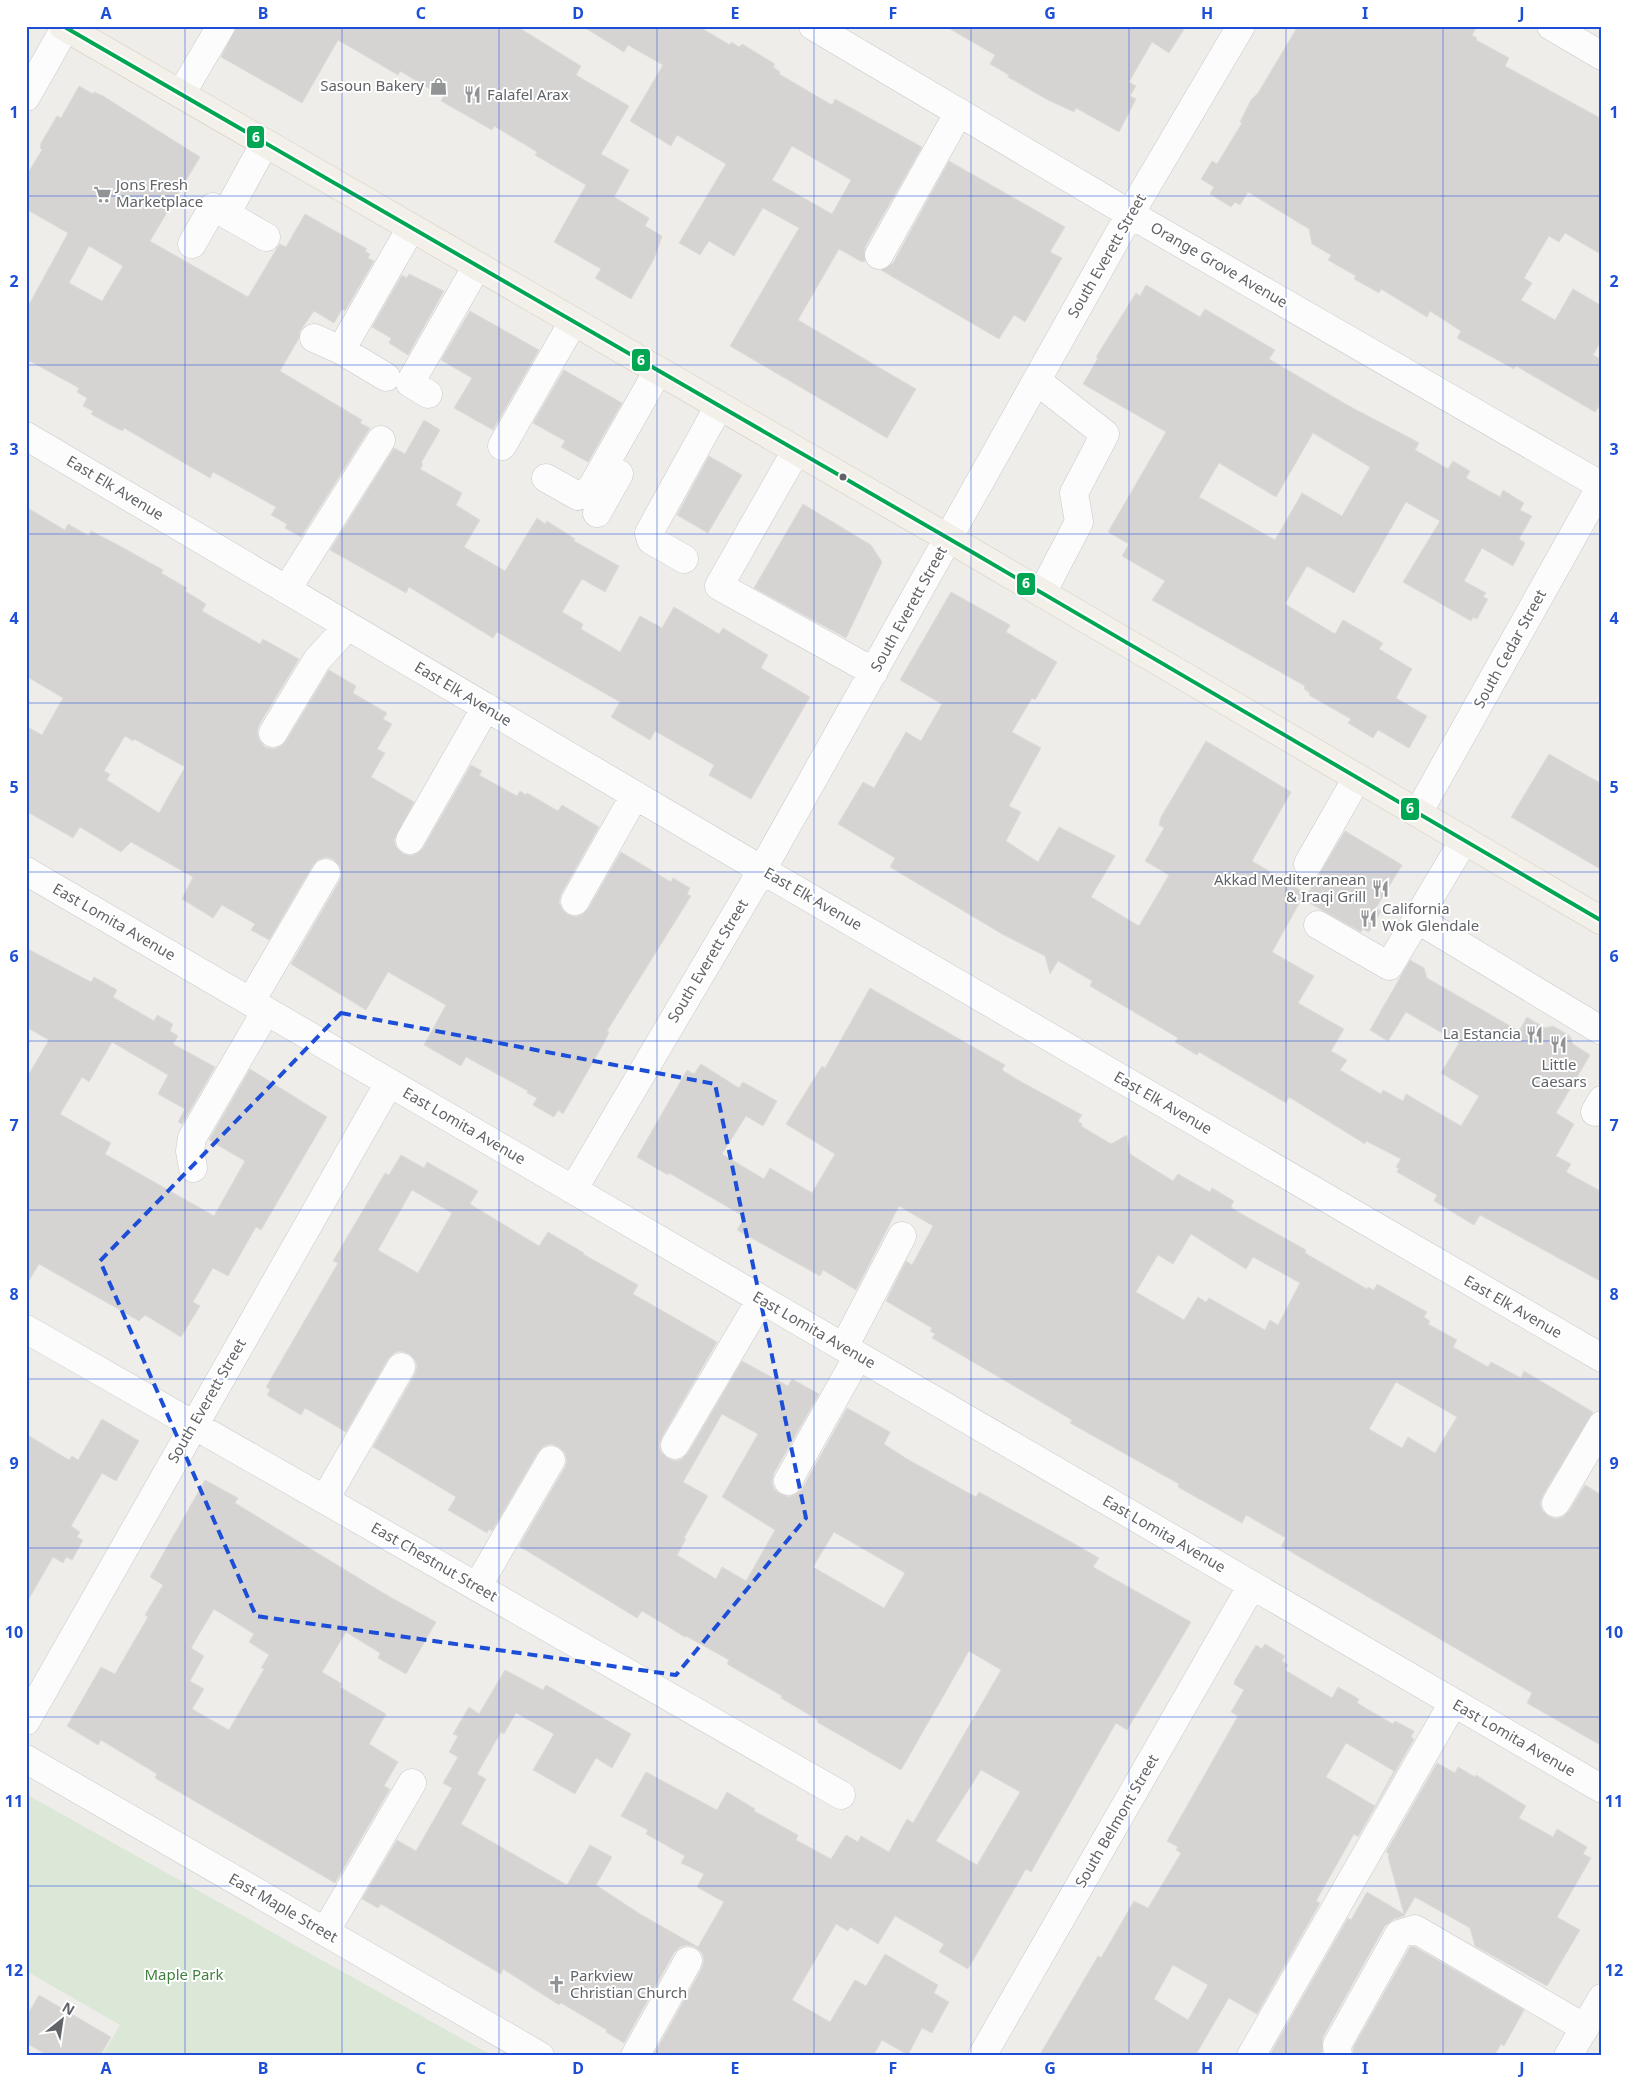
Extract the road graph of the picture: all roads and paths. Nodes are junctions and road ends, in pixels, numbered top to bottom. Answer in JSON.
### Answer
{"nodes":[{"id":1,"x":221,"y":26,"type":"edge"},
{"id":2,"x":813,"y":26,"type":"edge"},
{"id":3,"x":1241,"y":26,"type":"edge"},
{"id":4,"x":1551,"y":26,"type":"edge"},
{"id":5,"x":64,"y":27,"type":"edge"},
{"id":6,"x":1602,"y":56,"type":"edge"},
{"id":7,"x":181,"y":94,"type":"junction"},
{"id":8,"x":26,"y":96,"type":"edge"},
{"id":9,"x":959,"y":112,"type":"junction"},
{"id":10,"x":265,"y":143,"type":"junction"},
{"id":11,"x":226,"y":214,"type":"junction"},
{"id":12,"x":1130,"y":214,"type":"junction"},
{"id":13,"x":412,"y":228,"type":"junction"},
{"id":14,"x":266,"y":237,"type":"dead end"},
{"id":15,"x":192,"y":244,"type":"dead end"},
{"id":16,"x":879,"y":255,"type":"dead end"},
{"id":17,"x":476,"y":266,"type":"junction"},
{"id":18,"x":573,"y":322,"type":"junction"},
{"id":19,"x":314,"y":338,"type":"dead end"},
{"id":20,"x":341,"y":350,"type":"junction"},
{"id":21,"x":666,"y":375,"type":"junction"},
{"id":22,"x":386,"y":377,"type":"dead end"},
{"id":23,"x":1037,"y":381,"type":"junction"},
{"id":24,"x":428,"y":394,"type":"dead end"},
{"id":25,"x":719,"y":406,"type":"junction"},
{"id":26,"x":26,"y":436,"type":"edge"},
{"id":27,"x":381,"y":440,"type":"dead end"},
{"id":28,"x":502,"y":446,"type":"dead end"},
{"id":29,"x":796,"y":451,"type":"junction"},
{"id":30,"x":546,"y":478,"type":"dead end"},
{"id":31,"x":1602,"y":485,"type":"edge"},
{"id":32,"x":596,"y":512,"type":"dead end"},
{"id":33,"x":949,"y":539,"type":"junction"},
{"id":34,"x":684,"y":559,"type":"dead end"},
{"id":35,"x":286,"y":589,"type":"junction"},
{"id":36,"x":1042,"y":593,"type":"junction"},
{"id":37,"x":348,"y":626,"type":"junction"},
{"id":38,"x":874,"y":672,"type":"junction"},
{"id":39,"x":486,"y":708,"type":"junction"},
{"id":40,"x":273,"y":733,"type":"dead end"},
{"id":41,"x":1357,"y":778,"type":"junction"},
{"id":42,"x":635,"y":796,"type":"junction"},
{"id":43,"x":1418,"y":813,"type":"junction"},
{"id":44,"x":410,"y":840,"type":"dead end"},
{"id":45,"x":1464,"y":840,"type":"junction"},
{"id":46,"x":1308,"y":864,"type":"dead end"},
{"id":47,"x":762,"y":870,"type":"junction"},
{"id":48,"x":26,"y":871,"type":"edge"},
{"id":49,"x":326,"y":873,"type":"dead end"},
{"id":50,"x":575,"y":901,"type":"dead end"},
{"id":51,"x":1416,"y":920,"type":"junction"},
{"id":52,"x":1602,"y":921,"type":"edge"},
{"id":53,"x":1318,"y":925,"type":"dead end"},
{"id":54,"x":258,"y":1006,"type":"junction"},
{"id":55,"x":1602,"y":1030,"type":"edge"},
{"id":56,"x":389,"y":1083,"type":"junction"},
{"id":57,"x":193,"y":1168,"type":"dead end"},
{"id":58,"x":573,"y":1190,"type":"junction"},
{"id":59,"x":902,"y":1236,"type":"dead end"},
{"id":60,"x":761,"y":1299,"type":"junction"},
{"id":61,"x":26,"y":1329,"type":"edge"},
{"id":62,"x":856,"y":1354,"type":"junction"},
{"id":63,"x":1602,"y":1358,"type":"edge"},
{"id":64,"x":401,"y":1367,"type":"dead end"},
{"id":65,"x":193,"y":1424,"type":"junction"},
{"id":66,"x":1602,"y":1425,"type":"edge"},
{"id":67,"x":675,"y":1446,"type":"dead end"},
{"id":68,"x":551,"y":1460,"type":"dead end"},
{"id":69,"x":791,"y":1483,"type":"dead end"},
{"id":70,"x":325,"y":1500,"type":"junction"},
{"id":71,"x":1556,"y":1503,"type":"dead end"},
{"id":72,"x":1252,"y":1585,"type":"junction"},
{"id":73,"x":477,"y":1587,"type":"junction"},
{"id":74,"x":1454,"y":1703,"type":"junction"},
{"id":75,"x":26,"y":1721,"type":"edge"},
{"id":76,"x":26,"y":1759,"type":"edge"},
{"id":77,"x":412,"y":1783,"type":"dead end"},
{"id":78,"x":1602,"y":1789,"type":"edge"},
{"id":79,"x":841,"y":1795,"type":"dead end"},
{"id":80,"x":325,"y":1932,"type":"junction"},
{"id":81,"x":688,"y":1960,"type":"dead end"},
{"id":82,"x":1602,"y":1998,"type":"edge"},
{"id":83,"x":1585,"y":2028,"type":"junction"},
{"id":84,"x":540,"y":2056,"type":"edge"},
{"id":85,"x":635,"y":2056,"type":"edge"},
{"id":86,"x":982,"y":2056,"type":"edge"},
{"id":87,"x":1251,"y":2056,"type":"edge"},
{"id":88,"x":1338,"y":2056,"type":"edge"},
{"id":89,"x":1568,"y":2056,"type":"edge"}],
"edges":[{"from":1,"to":7,"type":"street"},
{"from":2,"to":9,"type":"street","name":"Orange Grove Avenue"},
{"from":3,"to":12,"type":"street","name":"South Everett Street"},
{"from":4,"to":6,"type":"street"},
{"from":5,"to":7,"type":"main road"},
{"from":5,"to":8,"type":"street"},
{"from":7,"to":10,"type":"main road"},
{"from":9,"to":12,"type":"street","name":"Orange Grove Avenue"},
{"from":9,"to":16,"type":"street"},
{"from":10,"to":11,"type":"street"},
{"from":10,"to":13,"type":"main road"},
{"from":11,"to":14,"type":"street"},
{"from":11,"to":15,"type":"street"},
{"from":12,"to":23,"type":"street","name":"South Everett Street"},
{"from":12,"to":31,"type":"street","name":"Orange Grove Avenue"},
{"from":13,"to":17,"type":"main road"},
{"from":13,"to":20,"type":"street"},
{"from":17,"to":18,"type":"main road"},
{"from":17,"to":24,"type":"street"},
{"from":18,"to":21,"type":"main road"},
{"from":18,"to":28,"type":"street"},
{"from":19,"to":20,"type":"street"},
{"from":20,"to":22,"type":"street"},
{"from":21,"to":25,"type":"main road"},
{"from":21,"to":30,"type":"street"},
{"from":21,"to":32,"type":"street"},
{"from":23,"to":33,"type":"street","name":"South Everett Street"},
{"from":23,"to":36,"type":"street"},
{"from":25,"to":29,"type":"main road"},
{"from":25,"to":34,"type":"street"},
{"from":26,"to":35,"type":"street","name":"East Elk Avenue"},
{"from":27,"to":35,"type":"street"},
{"from":29,"to":33,"type":"main road"},
{"from":29,"to":38,"type":"street"},
{"from":31,"to":43,"type":"street","name":"South Cedar Street"},
{"from":33,"to":36,"type":"main road"},
{"from":33,"to":38,"type":"street","name":"South Everett Street"},
{"from":35,"to":37,"type":"street","name":"East Elk Avenue"},
{"from":36,"to":41,"type":"main road"},
{"from":37,"to":39,"type":"street","name":"East Elk Avenue"},
{"from":37,"to":40,"type":"street"},
{"from":38,"to":47,"type":"street","name":"South Everett Street"},
{"from":39,"to":42,"type":"street","name":"East Elk Avenue"},
{"from":39,"to":44,"type":"street"},
{"from":41,"to":43,"type":"main road"},
{"from":41,"to":46,"type":"street"},
{"from":42,"to":47,"type":"street","name":"East Elk Avenue"},
{"from":42,"to":50,"type":"street"},
{"from":43,"to":45,"type":"main road"},
{"from":45,"to":51,"type":"street"},
{"from":45,"to":52,"type":"main road"},
{"from":47,"to":58,"type":"street","name":"South Everett Street"},
{"from":47,"to":63,"type":"street","name":"East Elk Avenue"},
{"from":48,"to":54,"type":"street","name":"East Lomita Avenue"},
{"from":49,"to":54,"type":"street"},
{"from":51,"to":53,"type":"street"},
{"from":51,"to":55,"type":"street"},
{"from":54,"to":56,"type":"street","name":"East Lomita Avenue"},
{"from":54,"to":57,"type":"street"},
{"from":56,"to":58,"type":"street","name":"East Lomita Avenue"},
{"from":56,"to":65,"type":"street","name":"South Everett Street"},
{"from":58,"to":60,"type":"street","name":"East Lomita Avenue"},
{"from":59,"to":62,"type":"street"},
{"from":60,"to":62,"type":"street","name":"East Lomita Avenue"},
{"from":60,"to":67,"type":"street"},
{"from":61,"to":65,"type":"street","name":"East Chestnut Street"},
{"from":62,"to":69,"type":"street"},
{"from":62,"to":72,"type":"street","name":"East Lomita Avenue"},
{"from":64,"to":70,"type":"street"},
{"from":65,"to":70,"type":"street","name":"East Chestnut Street"},
{"from":65,"to":75,"type":"street","name":"South Everett Street"},
{"from":66,"to":71,"type":"street"},
{"from":68,"to":73,"type":"street"},
{"from":70,"to":73,"type":"street","name":"East Chestnut Street"},
{"from":72,"to":74,"type":"street","name":"East Lomita Avenue"},
{"from":72,"to":86,"type":"street","name":"South Belmont Street"},
{"from":73,"to":79,"type":"street","name":"East Chestnut Street"},
{"from":74,"to":78,"type":"street","name":"East Lomita Avenue"},
{"from":74,"to":87,"type":"street"},
{"from":76,"to":80,"type":"street","name":"East Maple Street"},
{"from":77,"to":80,"type":"street"},
{"from":80,"to":84,"type":"street","name":"East Maple Street"},
{"from":81,"to":85,"type":"street"},
{"from":82,"to":83,"type":"street"},
{"from":83,"to":88,"type":"street"},
{"from":83,"to":89,"type":"street"}]}
